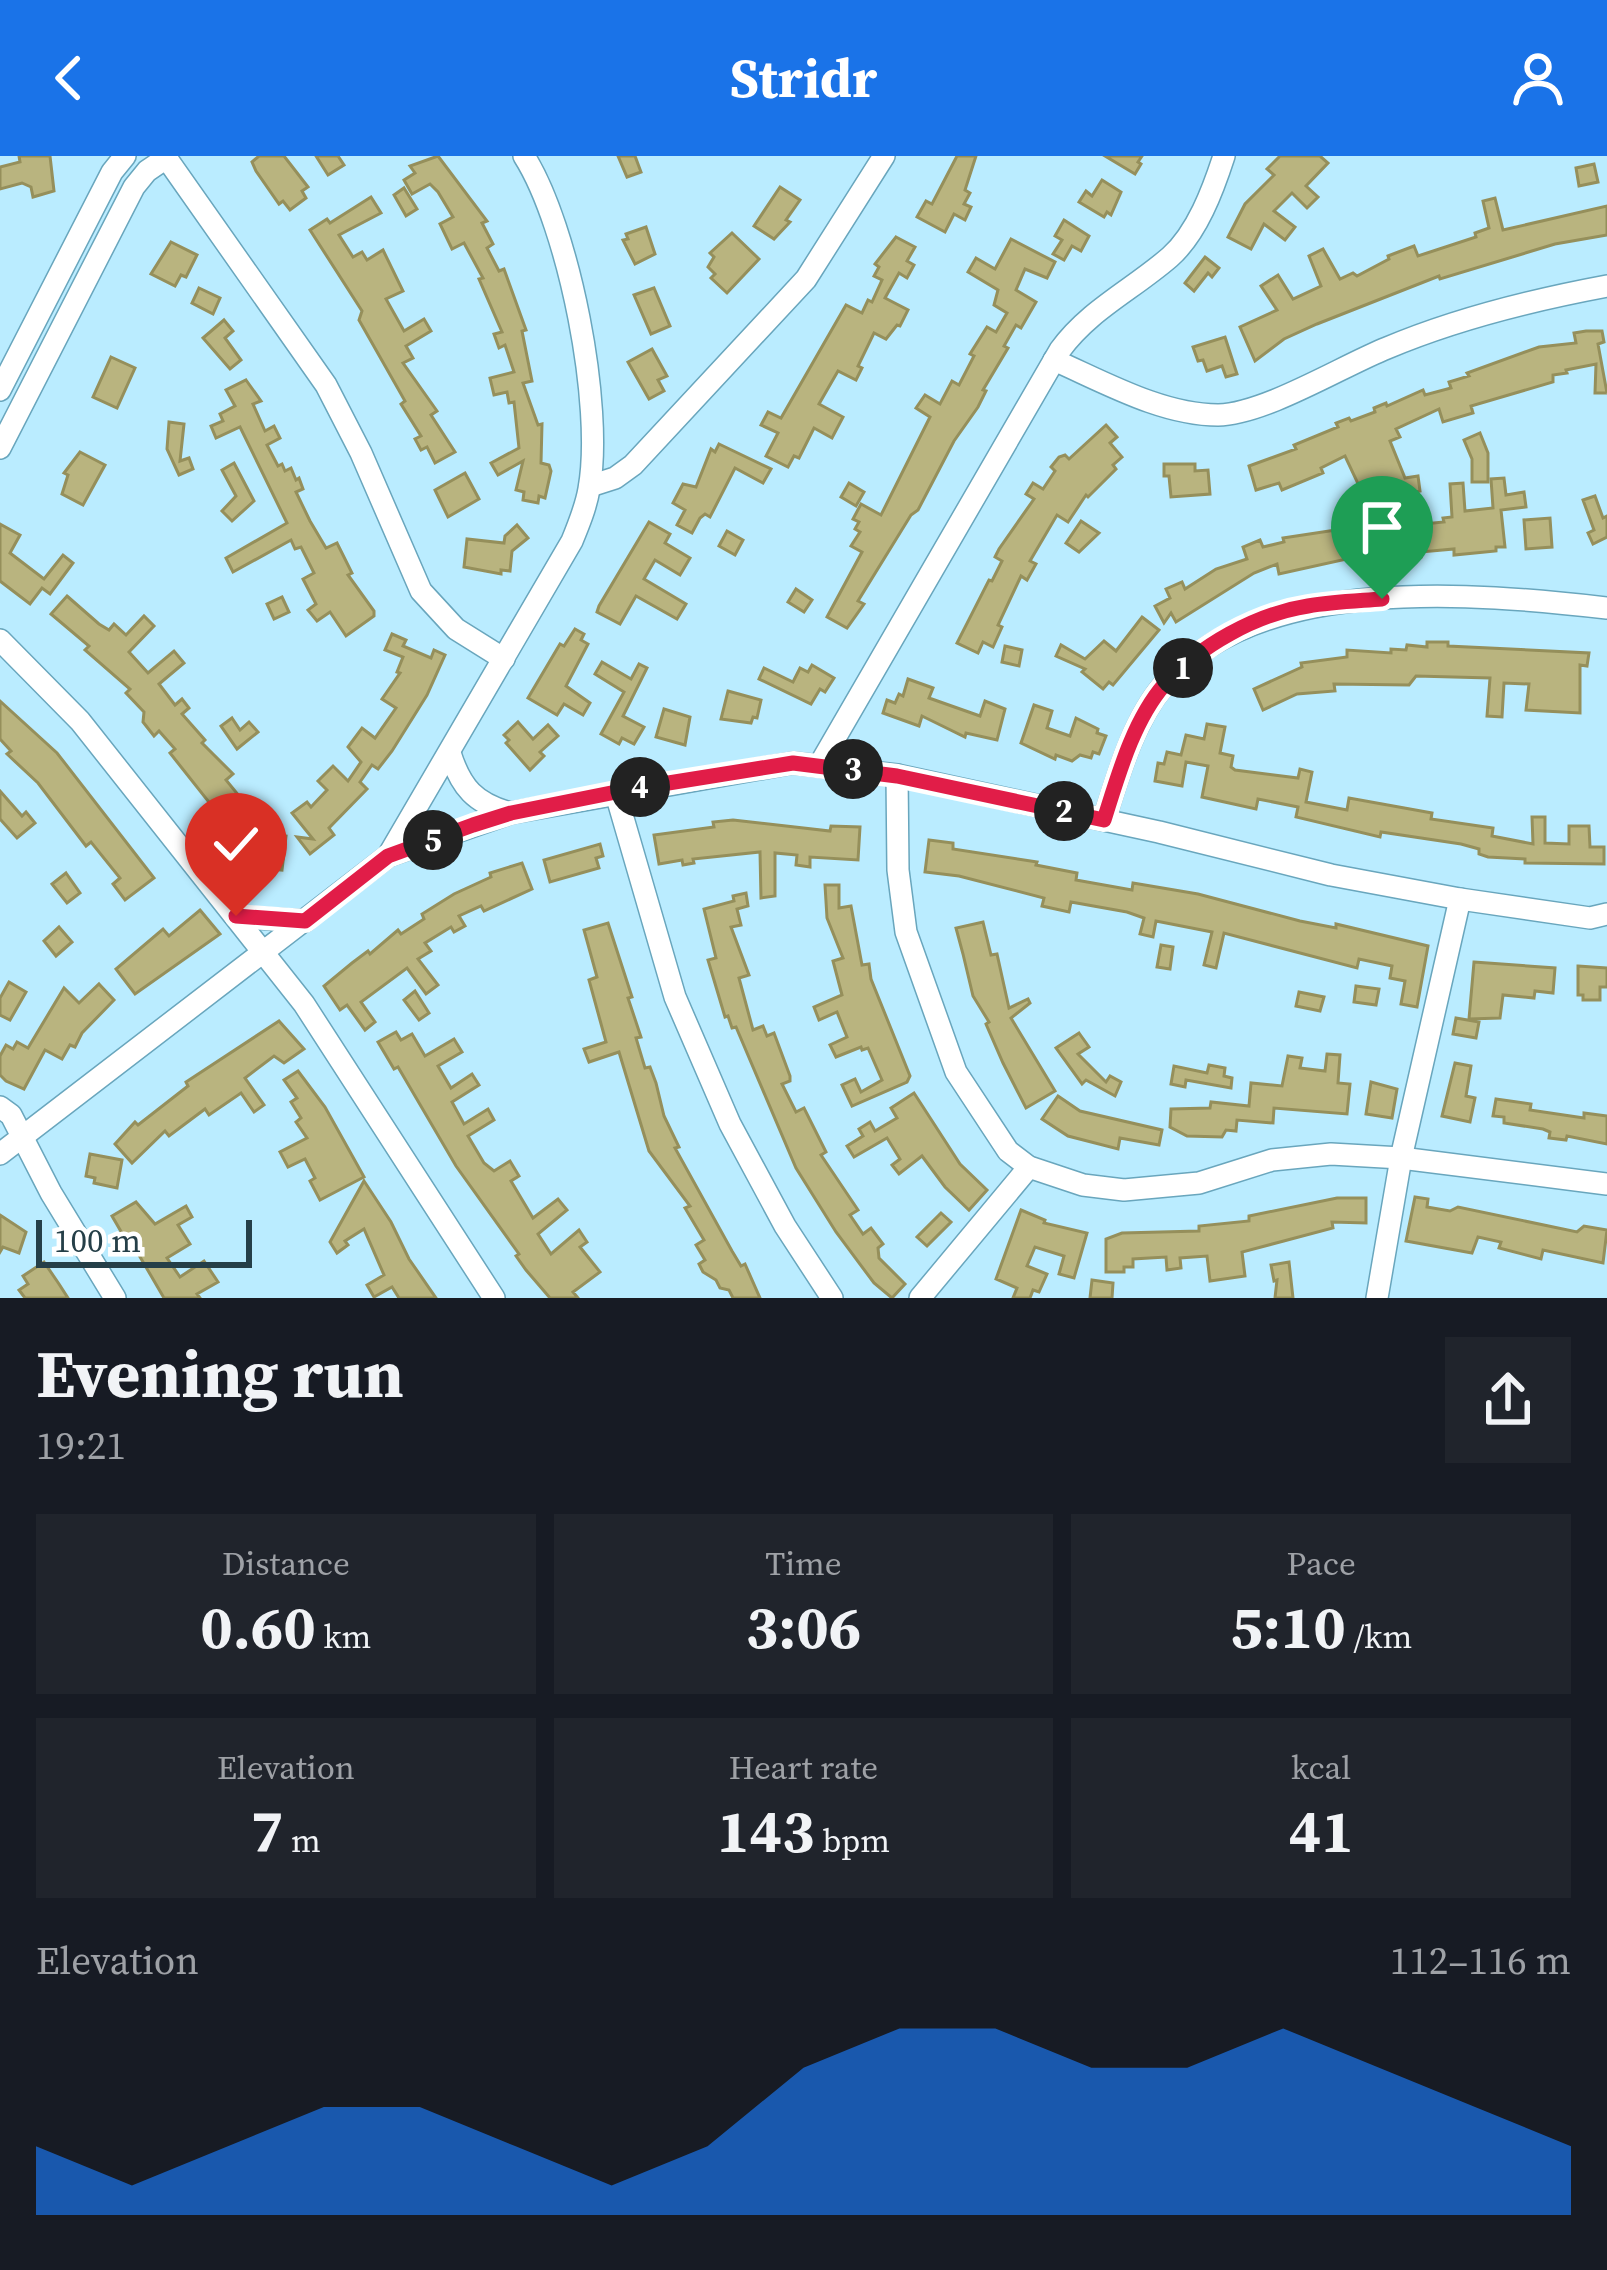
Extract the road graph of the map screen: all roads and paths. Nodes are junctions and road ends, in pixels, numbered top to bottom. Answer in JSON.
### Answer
{"nodes":[{"id":1,"x":125,"y":156,"type":"edge"},
{"id":2,"x":524,"y":156,"type":"edge"},
{"id":3,"x":884,"y":156,"type":"edge"},
{"id":4,"x":1224,"y":156,"type":"edge"},
{"id":5,"x":166,"y":157,"type":"edge"},
{"id":6,"x":1607,"y":286,"type":"edge"},
{"id":7,"x":1054,"y":360,"type":"junction"},
{"id":8,"x":15,"y":361,"type":"junction"},
{"id":9,"x":38,"y":375,"type":"junction"},
{"id":10,"x":0,"y":390,"type":"edge"},
{"id":11,"x":0,"y":448,"type":"edge"},
{"id":12,"x":590,"y":486,"type":"junction"},
{"id":13,"x":1607,"y":608,"type":"edge"},
{"id":14,"x":0,"y":642,"type":"edge"},
{"id":15,"x":504,"y":659,"type":"junction"},
{"id":16,"x":450,"y":753,"type":"junction"},
{"id":17,"x":820,"y":764,"type":"junction"},
{"id":18,"x":897,"y":776,"type":"junction"},
{"id":19,"x":616,"y":794,"type":"junction"},
{"id":20,"x":511,"y":813,"type":"junction"},
{"id":21,"x":1104,"y":820,"type":"junction"},
{"id":22,"x":388,"y":856,"type":"junction"},
{"id":23,"x":1460,"y":899,"type":"junction"},
{"id":24,"x":1607,"y":914,"type":"edge"},
{"id":25,"x":236,"y":916,"type":"junction"},
{"id":26,"x":305,"y":921,"type":"junction"},
{"id":27,"x":265,"y":953,"type":"junction"},
{"id":28,"x":0,"y":1107,"type":"edge"},
{"id":29,"x":20,"y":1136,"type":"junction"},
{"id":30,"x":0,"y":1154,"type":"edge"},
{"id":31,"x":1401,"y":1158,"type":"junction"},
{"id":32,"x":1029,"y":1167,"type":"junction"},
{"id":33,"x":1607,"y":1184,"type":"edge"},
{"id":34,"x":115,"y":1298,"type":"edge"},
{"id":35,"x":494,"y":1298,"type":"edge"},
{"id":36,"x":832,"y":1298,"type":"edge"},
{"id":37,"x":920,"y":1298,"type":"edge"},
{"id":38,"x":1377,"y":1298,"type":"edge"}],
"edges":[{"from":1,"to":8,"type":"street"},
{"from":2,"to":12,"type":"street"},
{"from":3,"to":12,"type":"street"},
{"from":4,"to":7,"type":"street"},
{"from":5,"to":9,"type":"street"},
{"from":5,"to":15,"type":"street"},
{"from":6,"to":7,"type":"street"},
{"from":7,"to":17,"type":"street"},
{"from":8,"to":9,"type":"street"},
{"from":8,"to":10,"type":"street"},
{"from":9,"to":11,"type":"street"},
{"from":12,"to":15,"type":"street"},
{"from":13,"to":21,"type":"street"},
{"from":14,"to":25,"type":"street"},
{"from":15,"to":16,"type":"street"},
{"from":16,"to":20,"type":"street"},
{"from":16,"to":22,"type":"street"},
{"from":17,"to":18,"type":"street"},
{"from":17,"to":19,"type":"street"},
{"from":18,"to":21,"type":"street"},
{"from":18,"to":32,"type":"street"},
{"from":19,"to":20,"type":"street"},
{"from":19,"to":36,"type":"street"},
{"from":20,"to":22,"type":"street"},
{"from":21,"to":23,"type":"street"},
{"from":22,"to":26,"type":"street"},
{"from":23,"to":24,"type":"street"},
{"from":23,"to":31,"type":"street"},
{"from":25,"to":26,"type":"street"},
{"from":25,"to":27,"type":"street"},
{"from":26,"to":27,"type":"street"},
{"from":27,"to":29,"type":"street"},
{"from":27,"to":35,"type":"street"},
{"from":28,"to":29,"type":"street"},
{"from":29,"to":30,"type":"street"},
{"from":29,"to":34,"type":"street"},
{"from":31,"to":32,"type":"street"},
{"from":31,"to":33,"type":"street"},
{"from":31,"to":38,"type":"street"},
{"from":32,"to":37,"type":"street"}]}
